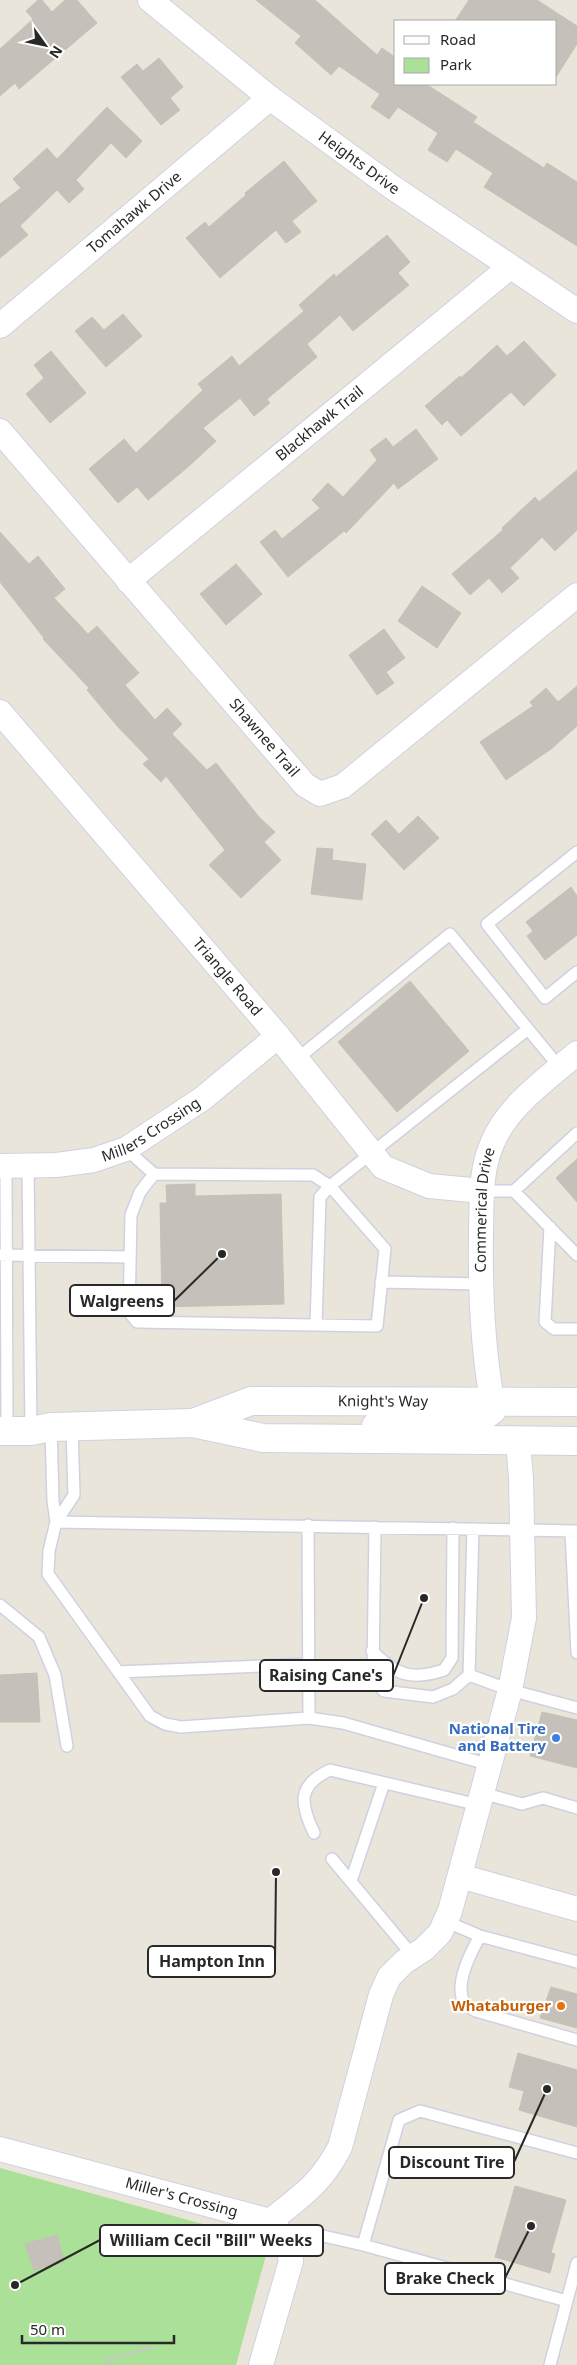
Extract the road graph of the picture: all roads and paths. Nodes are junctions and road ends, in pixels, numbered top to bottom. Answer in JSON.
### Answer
{"nodes":[{"id":1,"x":150,"y":0,"type":"edge"},
{"id":2,"x":270,"y":98,"type":"junction"},
{"id":3,"x":510,"y":267,"type":"junction"},
{"id":4,"x":577,"y":312,"type":"edge"},
{"id":5,"x":0,"y":326,"type":"edge"},
{"id":6,"x":0,"y":431,"type":"edge"},
{"id":7,"x":128,"y":580,"type":"junction"},
{"id":8,"x":577,"y":595,"type":"edge"},
{"id":9,"x":0,"y":712,"type":"edge"},
{"id":10,"x":577,"y":852,"type":"edge"},
{"id":11,"x":577,"y":972,"type":"edge"},
{"id":12,"x":528,"y":1029,"type":"junction"},
{"id":13,"x":278,"y":1036,"type":"junction"},
{"id":14,"x":297,"y":1059,"type":"junction"},
{"id":15,"x":568,"y":1060,"type":"edge"},
{"id":16,"x":577,"y":1133,"type":"edge"},
{"id":17,"x":126,"y":1149,"type":"junction"},
{"id":18,"x":372,"y":1154,"type":"junction"},
{"id":19,"x":11,"y":1166,"type":"edge"},
{"id":20,"x":154,"y":1174,"type":"junction"},
{"id":21,"x":330,"y":1186,"type":"junction"},
{"id":22,"x":482,"y":1191,"type":"junction"},
{"id":23,"x":514,"y":1191,"type":"junction"},
{"id":24,"x":550,"y":1227,"type":"junction"},
{"id":25,"x":3,"y":1255,"type":"edge"},
{"id":26,"x":577,"y":1255,"type":"edge"},
{"id":27,"x":29,"y":1256,"type":"junction"},
{"id":28,"x":130,"y":1256,"type":"junction"},
{"id":29,"x":381,"y":1282,"type":"junction"},
{"id":30,"x":480,"y":1284,"type":"junction"},
{"id":31,"x":316,"y":1325,"type":"junction"},
{"id":32,"x":577,"y":1329,"type":"edge"},
{"id":33,"x":492,"y":1400,"type":"junction"},
{"id":34,"x":577,"y":1402,"type":"edge"},
{"id":35,"x":193,"y":1422,"type":"junction"},
{"id":36,"x":32,"y":1430,"type":"edge"},
{"id":37,"x":349,"y":1440,"type":"junction"},
{"id":38,"x":518,"y":1441,"type":"junction"},
{"id":39,"x":577,"y":1441,"type":"edge"},
{"id":40,"x":56,"y":1522,"type":"junction"},
{"id":41,"x":308,"y":1525,"type":"junction"},
{"id":42,"x":376,"y":1526,"type":"junction"},
{"id":43,"x":453,"y":1528,"type":"junction"},
{"id":44,"x":473,"y":1529,"type":"junction"},
{"id":45,"x":523,"y":1530,"type":"junction"},
{"id":46,"x":574,"y":1531,"type":"edge"},
{"id":47,"x":0,"y":1605,"type":"edge"},
{"id":48,"x":576,"y":1637,"type":"edge"},
{"id":49,"x":372,"y":1650,"type":"junction"},
{"id":50,"x":577,"y":1652,"type":"edge"},
{"id":51,"x":309,"y":1664,"type":"junction"},
{"id":52,"x":118,"y":1672,"type":"junction"},
{"id":53,"x":469,"y":1675,"type":"junction"},
{"id":54,"x":510,"y":1690,"type":"junction"},
{"id":55,"x":577,"y":1708,"type":"edge"},
{"id":56,"x":309,"y":1718,"type":"junction"},
{"id":57,"x":67,"y":1746,"type":"dead end"},
{"id":58,"x":490,"y":1765,"type":"junction"},
{"id":59,"x":384,"y":1782,"type":"junction"},
{"id":60,"x":481,"y":1799,"type":"junction"},
{"id":61,"x":577,"y":1808,"type":"edge"},
{"id":62,"x":314,"y":1832,"type":"dead end"},
{"id":63,"x":332,"y":1859,"type":"dead end"},
{"id":64,"x":460,"y":1876,"type":"junction"},
{"id":65,"x":351,"y":1880,"type":"junction"},
{"id":66,"x":577,"y":1908,"type":"edge"},
{"id":67,"x":445,"y":1921,"type":"junction"},
{"id":68,"x":480,"y":1936,"type":"junction"},
{"id":69,"x":413,"y":1956,"type":"junction"},
{"id":70,"x":577,"y":1962,"type":"edge"},
{"id":71,"x":577,"y":2040,"type":"edge"},
{"id":72,"x":0,"y":2149,"type":"edge"},
{"id":73,"x":577,"y":2153,"type":"edge"},
{"id":74,"x":270,"y":2221,"type":"junction"},
{"id":75,"x":286,"y":2240,"type":"junction"},
{"id":76,"x":363,"y":2245,"type":"junction"},
{"id":77,"x":577,"y":2263,"type":"edge"},
{"id":78,"x":567,"y":2300,"type":"junction"},
{"id":79,"x":154,"y":2347,"type":"dead end"},
{"id":80,"x":107,"y":2365,"type":"edge"},
{"id":81,"x":261,"y":2365,"type":"edge"},
{"id":82,"x":550,"y":2365,"type":"edge"}],
"edges":[{"from":1,"to":2,"type":"street","name":"Heights Drive"},
{"from":2,"to":3,"type":"street","name":"Heights Drive"},
{"from":2,"to":5,"type":"street","name":"Tomahawk Drive"},
{"from":3,"to":4,"type":"street","name":"Heights Drive"},
{"from":3,"to":7,"type":"street","name":"Blackhawk Trail"},
{"from":6,"to":7,"type":"street","name":"Shawnee Trail"},
{"from":7,"to":8,"type":"street","name":"Shawnee Trail"},
{"from":9,"to":13,"type":"street","name":"Triangle Road"},
{"from":10,"to":11,"type":"lane"},
{"from":12,"to":14,"type":"lane"},
{"from":12,"to":15,"type":"lane"},
{"from":12,"to":18,"type":"lane"},
{"from":13,"to":14,"type":"street","name":"Triangle Road"},
{"from":13,"to":17,"type":"street","name":"Millers Crossing"},
{"from":14,"to":18,"type":"street","name":"Triangle Road"},
{"from":15,"to":22,"type":"street","name":"Commerical Drive"},
{"from":16,"to":23,"type":"lane"},
{"from":17,"to":19,"type":"street","name":"Millers Crossing"},
{"from":17,"to":20,"type":"lane"},
{"from":18,"to":21,"type":"lane"},
{"from":18,"to":22,"type":"street","name":"Triangle Road"},
{"from":19,"to":25,"type":"lane"},
{"from":19,"to":27,"type":"lane"},
{"from":20,"to":21,"type":"lane"},
{"from":20,"to":28,"type":"lane"},
{"from":21,"to":29,"type":"lane"},
{"from":21,"to":31,"type":"lane"},
{"from":22,"to":23,"type":"lane"},
{"from":22,"to":30,"type":"street","name":"Commerical Drive"},
{"from":23,"to":24,"type":"lane"},
{"from":24,"to":26,"type":"lane"},
{"from":24,"to":32,"type":"lane"},
{"from":25,"to":27,"type":"lane"},
{"from":25,"to":36,"type":"lane"},
{"from":27,"to":28,"type":"lane"},
{"from":27,"to":36,"type":"lane"},
{"from":28,"to":31,"type":"lane"},
{"from":29,"to":30,"type":"lane"},
{"from":29,"to":31,"type":"lane"},
{"from":30,"to":33,"type":"street","name":"Commerical Drive"},
{"from":33,"to":34,"type":"main road","name":"Knight's Way"},
{"from":33,"to":35,"type":"main road","name":"Knight's Way"},
{"from":33,"to":37,"type":"main road"},
{"from":35,"to":36,"type":"main road","name":"Knight's Way"},
{"from":35,"to":37,"type":"main road","name":"Knight's Way"},
{"from":36,"to":40,"type":"lane"},
{"from":36,"to":40,"type":"lane"},
{"from":37,"to":38,"type":"main road","name":"Knight's Way"},
{"from":38,"to":39,"type":"main road","name":"Knight's Way"},
{"from":38,"to":45,"type":"street"},
{"from":40,"to":41,"type":"lane"},
{"from":40,"to":52,"type":"lane"},
{"from":41,"to":42,"type":"lane"},
{"from":41,"to":51,"type":"lane"},
{"from":42,"to":43,"type":"lane"},
{"from":42,"to":49,"type":"lane"},
{"from":43,"to":44,"type":"lane"},
{"from":43,"to":49,"type":"lane"},
{"from":44,"to":45,"type":"lane"},
{"from":44,"to":53,"type":"lane"},
{"from":45,"to":46,"type":"lane"},
{"from":45,"to":54,"type":"street"},
{"from":46,"to":48,"type":"lane"},
{"from":47,"to":57,"type":"lane"},
{"from":48,"to":50,"type":"lane"},
{"from":49,"to":53,"type":"lane"},
{"from":51,"to":52,"type":"lane"},
{"from":51,"to":56,"type":"lane"},
{"from":52,"to":56,"type":"lane"},
{"from":53,"to":54,"type":"lane"},
{"from":54,"to":55,"type":"lane"},
{"from":54,"to":58,"type":"street"},
{"from":56,"to":58,"type":"lane"},
{"from":58,"to":60,"type":"street"},
{"from":59,"to":60,"type":"lane"},
{"from":59,"to":62,"type":"lane"},
{"from":59,"to":65,"type":"lane"},
{"from":60,"to":61,"type":"lane"},
{"from":60,"to":64,"type":"street"},
{"from":63,"to":65,"type":"lane"},
{"from":64,"to":66,"type":"street"},
{"from":64,"to":67,"type":"street"},
{"from":65,"to":69,"type":"lane"},
{"from":67,"to":68,"type":"lane"},
{"from":67,"to":69,"type":"street"},
{"from":68,"to":70,"type":"lane"},
{"from":68,"to":71,"type":"lane"},
{"from":69,"to":74,"type":"street"},
{"from":72,"to":74,"type":"street","name":"Miller's Crossing"},
{"from":73,"to":76,"type":"lane"},
{"from":74,"to":75,"type":"street"},
{"from":75,"to":76,"type":"lane"},
{"from":75,"to":81,"type":"street"},
{"from":76,"to":78,"type":"lane"},
{"from":77,"to":78,"type":"lane"},
{"from":78,"to":82,"type":"lane"},
{"from":79,"to":80,"type":"path"}]}
